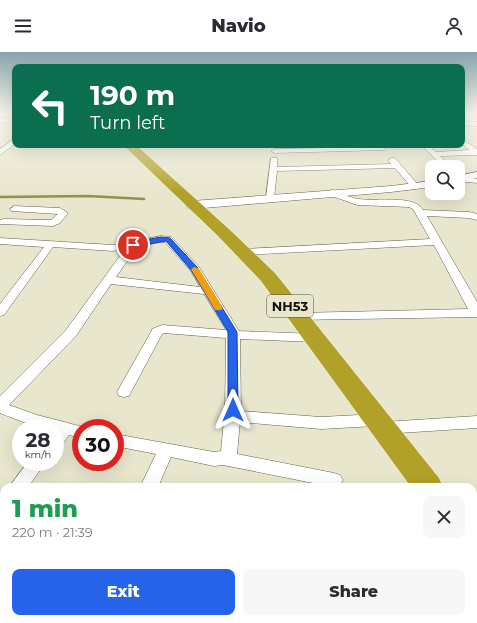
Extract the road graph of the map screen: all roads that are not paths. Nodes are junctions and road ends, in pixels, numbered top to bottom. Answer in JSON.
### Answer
{"nodes":[{"id":1,"x":12,"y":143,"type":"edge"},
{"id":2,"x":465,"y":143,"type":"edge"},
{"id":3,"x":132,"y":148,"type":"edge"},
{"id":4,"x":275,"y":148,"type":"edge"},
{"id":5,"x":375,"y":148,"type":"edge"},
{"id":6,"x":382,"y":148,"type":"edge"},
{"id":7,"x":427,"y":148,"type":"edge"},
{"id":8,"x":477,"y":153,"type":"edge"},
{"id":9,"x":0,"y":154,"type":"edge"},
{"id":10,"x":434,"y":154,"type":"junction"},
{"id":11,"x":310,"y":159,"type":"junction"},
{"id":12,"x":440,"y":160,"type":"edge"},
{"id":13,"x":397,"y":166,"type":"junction"},
{"id":14,"x":273,"y":169,"type":"junction"},
{"id":15,"x":477,"y":175,"type":"edge"},
{"id":16,"x":465,"y":177,"type":"edge"},
{"id":17,"x":465,"y":179,"type":"edge"},
{"id":18,"x":477,"y":181,"type":"edge"},
{"id":19,"x":425,"y":185,"type":"edge"},
{"id":20,"x":415,"y":186,"type":"junction"},
{"id":21,"x":332,"y":193,"type":"junction"},
{"id":22,"x":270,"y":198,"type":"junction"},
{"id":23,"x":24,"y":199,"type":"dead end"},
{"id":24,"x":192,"y":205,"type":"junction"},
{"id":25,"x":14,"y":209,"type":"junction"},
{"id":26,"x":421,"y":213,"type":"junction"},
{"id":27,"x":477,"y":217,"type":"edge"},
{"id":28,"x":1,"y":223,"type":"edge"},
{"id":29,"x":0,"y":241,"type":"edge"},
{"id":30,"x":437,"y":242,"type":"junction"},
{"id":31,"x":50,"y":244,"type":"junction"},
{"id":32,"x":133,"y":245,"type":"junction"},
{"id":33,"x":243,"y":252,"type":"junction"},
{"id":34,"x":108,"y":280,"type":"junction"},
{"id":35,"x":208,"y":291,"type":"junction"},
{"id":36,"x":0,"y":312,"type":"edge"},
{"id":37,"x":477,"y":312,"type":"edge"},
{"id":38,"x":298,"y":317,"type":"junction"},
{"id":39,"x":233,"y":335,"type":"junction"},
{"id":40,"x":315,"y":338,"type":"junction"},
{"id":41,"x":124,"y":392,"type":"dead end"},
{"id":42,"x":1,"y":408,"type":"edge"},
{"id":43,"x":232,"y":416,"type":"junction"},
{"id":44,"x":477,"y":422,"type":"edge"},
{"id":45,"x":380,"y":424,"type":"junction"},
{"id":46,"x":72,"y":430,"type":"edge"},
{"id":47,"x":124,"y":442,"type":"edge"},
{"id":48,"x":166,"y":450,"type":"junction"},
{"id":49,"x":223,"y":458,"type":"junction"},
{"id":50,"x":31,"y":471,"type":"edge"},
{"id":51,"x":334,"y":480,"type":"dead end"},
{"id":52,"x":21,"y":483,"type":"edge"},
{"id":53,"x":151,"y":483,"type":"edge"},
{"id":54,"x":425,"y":483,"type":"edge"}],
"edges":[{"from":1,"to":9,"type":"street"},
{"from":2,"to":8,"type":"street"},
{"from":3,"to":24,"type":"highway","number":"NH53"},
{"from":4,"to":11,"type":"street"},
{"from":4,"to":14,"type":"street"},
{"from":5,"to":11,"type":"street"},
{"from":6,"to":13,"type":"street"},
{"from":7,"to":10,"type":"street"},
{"from":8,"to":10,"type":"street"},
{"from":10,"to":12,"type":"street"},
{"from":11,"to":13,"type":"street"},
{"from":11,"to":14,"type":"street"},
{"from":13,"to":20,"type":"street"},
{"from":14,"to":22,"type":"street"},
{"from":15,"to":16,"type":"street"},
{"from":17,"to":18,"type":"street"},
{"from":19,"to":20,"type":"street"},
{"from":20,"to":21,"type":"street"},
{"from":21,"to":22,"type":"street"},
{"from":21,"to":26,"type":"street"},
{"from":22,"to":24,"type":"street"},
{"from":23,"to":25,"type":"street"},
{"from":24,"to":33,"type":"highway","number":"NH53"},
{"from":25,"to":28,"type":"street"},
{"from":25,"to":28,"type":"street"},
{"from":26,"to":27,"type":"street"},
{"from":26,"to":30,"type":"street"},
{"from":29,"to":31,"type":"street"},
{"from":30,"to":33,"type":"street"},
{"from":30,"to":37,"type":"street"},
{"from":31,"to":32,"type":"street"},
{"from":31,"to":36,"type":"street"},
{"from":32,"to":34,"type":"street"},
{"from":32,"to":35,"type":"street"},
{"from":33,"to":38,"type":"highway","number":"NH53"},
{"from":34,"to":35,"type":"street"},
{"from":34,"to":42,"type":"street"},
{"from":35,"to":39,"type":"street"},
{"from":37,"to":38,"type":"street"},
{"from":38,"to":40,"type":"highway","number":"NH53"},
{"from":39,"to":40,"type":"street"},
{"from":39,"to":41,"type":"street"},
{"from":39,"to":43,"type":"street"},
{"from":40,"to":45,"type":"highway","number":"NH53"},
{"from":42,"to":46,"type":"street"},
{"from":43,"to":45,"type":"street"},
{"from":43,"to":49,"type":"street"},
{"from":44,"to":45,"type":"street"},
{"from":45,"to":54,"type":"highway","number":"NH53"},
{"from":47,"to":48,"type":"street"},
{"from":48,"to":49,"type":"street"},
{"from":48,"to":53,"type":"street"},
{"from":49,"to":51,"type":"street"},
{"from":50,"to":52,"type":"street"}]}
